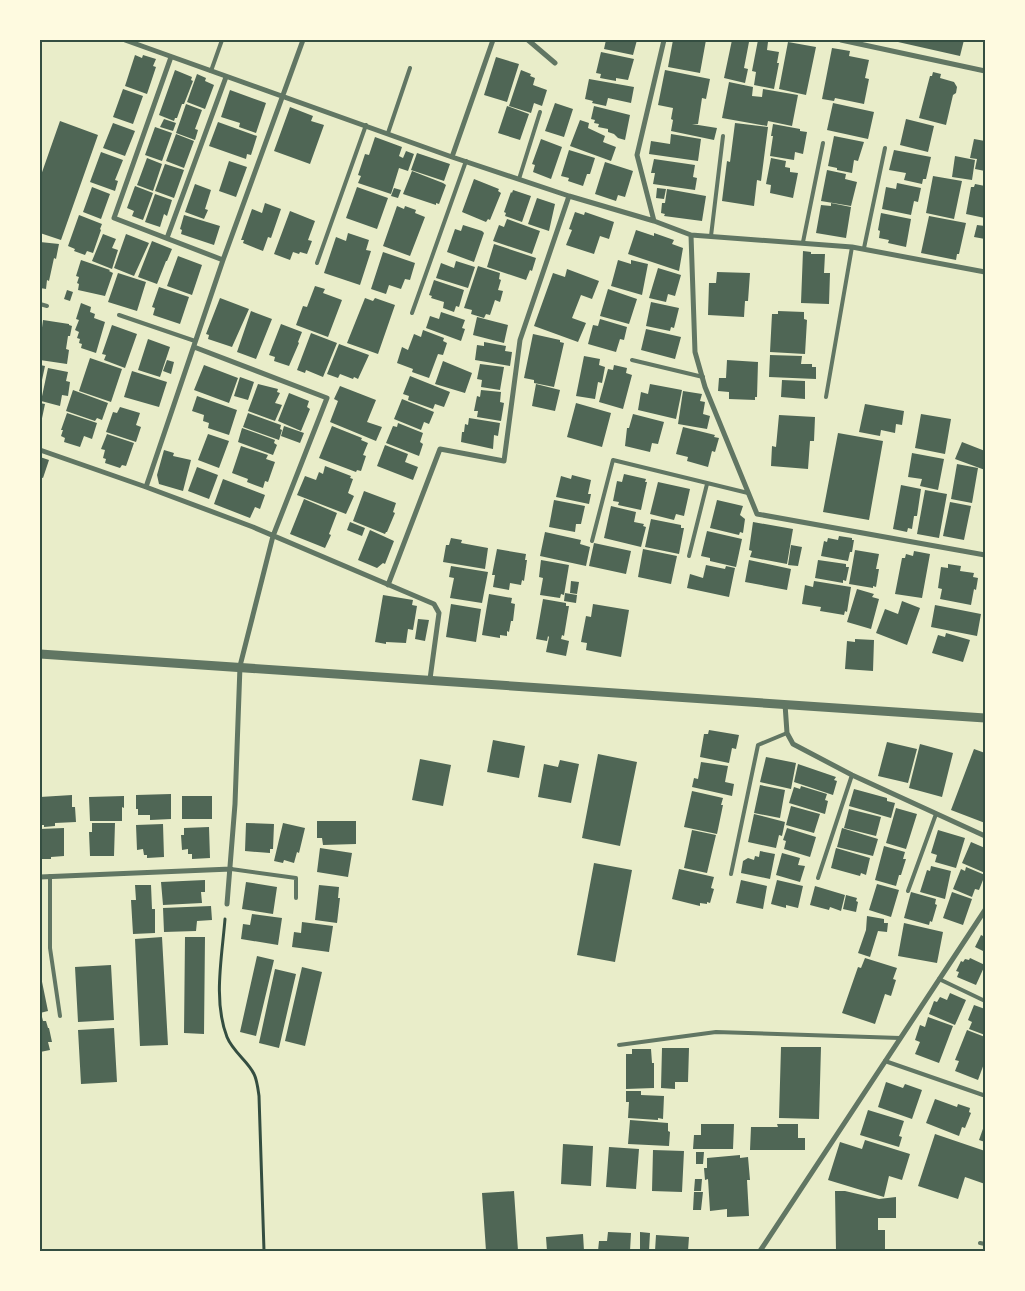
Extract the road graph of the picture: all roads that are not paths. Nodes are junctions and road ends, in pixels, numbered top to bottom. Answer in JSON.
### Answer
{"nodes":[{"id":1,"x":124,"y":40,"type":"edge"},
{"id":2,"x":222,"y":40,"type":"edge"},
{"id":3,"x":303,"y":40,"type":"edge"},
{"id":4,"x":492,"y":40,"type":"edge"},
{"id":5,"x":528,"y":40,"type":"edge"},
{"id":6,"x":664,"y":40,"type":"edge"},
{"id":7,"x":841,"y":40,"type":"edge"},
{"id":8,"x":171,"y":57,"type":"junction"},
{"id":9,"x":555,"y":63,"type":"dead end"},
{"id":10,"x":410,"y":68,"type":"dead end"},
{"id":11,"x":210,"y":71,"type":"junction"},
{"id":12,"x":985,"y":71,"type":"edge"},
{"id":13,"x":226,"y":77,"type":"junction"},
{"id":14,"x":283,"y":96,"type":"junction"},
{"id":15,"x":540,"y":112,"type":"dead end"},
{"id":16,"x":366,"y":126,"type":"junction"},
{"id":17,"x":388,"y":133,"type":"junction"},
{"id":18,"x":723,"y":136,"type":"dead end"},
{"id":19,"x":823,"y":143,"type":"dead end"},
{"id":20,"x":885,"y":148,"type":"dead end"},
{"id":21,"x":452,"y":157,"type":"junction"},
{"id":22,"x":466,"y":161,"type":"junction"},
{"id":23,"x":519,"y":179,"type":"junction"},
{"id":24,"x":569,"y":196,"type":"junction"},
{"id":25,"x":654,"y":221,"type":"junction"},
{"id":26,"x":691,"y":235,"type":"junction"},
{"id":27,"x":711,"y":236,"type":"junction"},
{"id":28,"x":167,"y":238,"type":"junction"},
{"id":29,"x":803,"y":242,"type":"junction"},
{"id":30,"x":852,"y":247,"type":"junction"},
{"id":31,"x":864,"y":248,"type":"junction"},
{"id":32,"x":223,"y":260,"type":"junction"},
{"id":33,"x":318,"y":263,"type":"dead end"},
{"id":34,"x":985,"y":272,"type":"edge"},
{"id":35,"x":40,"y":304,"type":"edge"},
{"id":36,"x":47,"y":306,"type":"dead end"},
{"id":37,"x":412,"y":313,"type":"dead end"},
{"id":38,"x":119,"y":314,"type":"dead end"},
{"id":39,"x":195,"y":344,"type":"junction"},
{"id":40,"x":632,"y":360,"type":"dead end"},
{"id":41,"x":703,"y":377,"type":"junction"},
{"id":42,"x":826,"y":397,"type":"dead end"},
{"id":43,"x":40,"y":450,"type":"edge"},
{"id":44,"x":707,"y":484,"type":"junction"},
{"id":45,"x":146,"y":487,"type":"junction"},
{"id":46,"x":748,"y":492,"type":"junction"},
{"id":47,"x":273,"y":536,"type":"junction"},
{"id":48,"x":592,"y":541,"type":"dead end"},
{"id":49,"x":985,"y":555,"type":"edge"},
{"id":50,"x":689,"y":556,"type":"dead end"},
{"id":51,"x":388,"y":585,"type":"junction"},
{"id":52,"x":40,"y":654,"type":"edge"},
{"id":53,"x":240,"y":666,"type":"junction"},
{"id":54,"x":430,"y":679,"type":"junction"},
{"id":55,"x":785,"y":704,"type":"junction"},
{"id":56,"x":985,"y":718,"type":"edge"},
{"id":57,"x":787,"y":733,"type":"junction"},
{"id":58,"x":852,"y":775,"type":"junction"},
{"id":59,"x":936,"y":814,"type":"junction"},
{"id":60,"x":985,"y":836,"type":"edge"},
{"id":61,"x":231,"y":868,"type":"junction"},
{"id":62,"x":731,"y":874,"type":"dead end"},
{"id":63,"x":50,"y":876,"type":"junction"},
{"id":64,"x":40,"y":877,"type":"edge"},
{"id":65,"x":818,"y":878,"type":"dead end"},
{"id":66,"x":908,"y":891,"type":"dead end"},
{"id":67,"x":296,"y":898,"type":"dead end"},
{"id":68,"x":227,"y":904,"type":"road end"},
{"id":69,"x":985,"y":910,"type":"edge"},
{"id":70,"x":939,"y":979,"type":"junction"},
{"id":71,"x":985,"y":1001,"type":"edge"},
{"id":72,"x":60,"y":1016,"type":"dead end"},
{"id":73,"x":900,"y":1038,"type":"junction"},
{"id":74,"x":619,"y":1045,"type":"dead end"},
{"id":75,"x":885,"y":1061,"type":"junction"},
{"id":76,"x":982,"y":1095,"type":"dead end"},
{"id":77,"x":980,"y":1243,"type":"dead end"},
{"id":78,"x":985,"y":1244,"type":"edge"},
{"id":79,"x":760,"y":1251,"type":"edge"}],
"edges":[{"from":1,"to":8,"type":"street"},
{"from":2,"to":11,"type":"lane"},
{"from":3,"to":14,"type":"street"},
{"from":4,"to":21,"type":"street"},
{"from":5,"to":9,"type":"street"},
{"from":6,"to":25,"type":"street"},
{"from":7,"to":12,"type":"street"},
{"from":8,"to":11,"type":"street"},
{"from":8,"to":28,"type":"street"},
{"from":10,"to":17,"type":"lane"},
{"from":11,"to":13,"type":"street"},
{"from":13,"to":14,"type":"street"},
{"from":13,"to":28,"type":"street"},
{"from":14,"to":16,"type":"street"},
{"from":14,"to":32,"type":"street"},
{"from":15,"to":23,"type":"lane"},
{"from":16,"to":17,"type":"street"},
{"from":16,"to":33,"type":"lane"},
{"from":17,"to":21,"type":"street"},
{"from":18,"to":27,"type":"lane"},
{"from":19,"to":29,"type":"lane"},
{"from":20,"to":31,"type":"lane"},
{"from":21,"to":22,"type":"street"},
{"from":22,"to":23,"type":"street"},
{"from":22,"to":37,"type":"lane"},
{"from":23,"to":24,"type":"street"},
{"from":24,"to":25,"type":"street"},
{"from":24,"to":51,"type":"street"},
{"from":25,"to":26,"type":"street"},
{"from":26,"to":27,"type":"street"},
{"from":26,"to":41,"type":"street"},
{"from":27,"to":29,"type":"street"},
{"from":28,"to":32,"type":"street"},
{"from":29,"to":30,"type":"street"},
{"from":30,"to":31,"type":"street"},
{"from":30,"to":42,"type":"lane"},
{"from":31,"to":34,"type":"street"},
{"from":32,"to":39,"type":"street"},
{"from":35,"to":36,"type":"lane"},
{"from":38,"to":39,"type":"lane"},
{"from":39,"to":45,"type":"street"},
{"from":39,"to":47,"type":"street"},
{"from":40,"to":41,"type":"lane"},
{"from":41,"to":46,"type":"street"},
{"from":43,"to":45,"type":"street"},
{"from":44,"to":46,"type":"lane"},
{"from":44,"to":48,"type":"lane"},
{"from":44,"to":50,"type":"lane"},
{"from":45,"to":47,"type":"street"},
{"from":46,"to":49,"type":"street"},
{"from":47,"to":51,"type":"street"},
{"from":47,"to":53,"type":"street"},
{"from":51,"to":54,"type":"street"},
{"from":52,"to":53,"type":"street"},
{"from":53,"to":54,"type":"street"},
{"from":53,"to":61,"type":"street"},
{"from":54,"to":55,"type":"street"},
{"from":55,"to":56,"type":"street"},
{"from":55,"to":57,"type":"street"},
{"from":57,"to":58,"type":"street"},
{"from":57,"to":62,"type":"lane"},
{"from":58,"to":59,"type":"street"},
{"from":58,"to":65,"type":"lane"},
{"from":59,"to":60,"type":"street"},
{"from":59,"to":66,"type":"lane"},
{"from":61,"to":63,"type":"street"},
{"from":61,"to":67,"type":"lane"},
{"from":61,"to":68,"type":"street"},
{"from":63,"to":64,"type":"street"},
{"from":63,"to":72,"type":"lane"},
{"from":69,"to":70,"type":"street"},
{"from":70,"to":71,"type":"lane"},
{"from":70,"to":73,"type":"street"},
{"from":73,"to":74,"type":"lane"},
{"from":73,"to":75,"type":"street"},
{"from":75,"to":76,"type":"lane"},
{"from":75,"to":79,"type":"street"},
{"from":77,"to":78,"type":"lane"}]}
